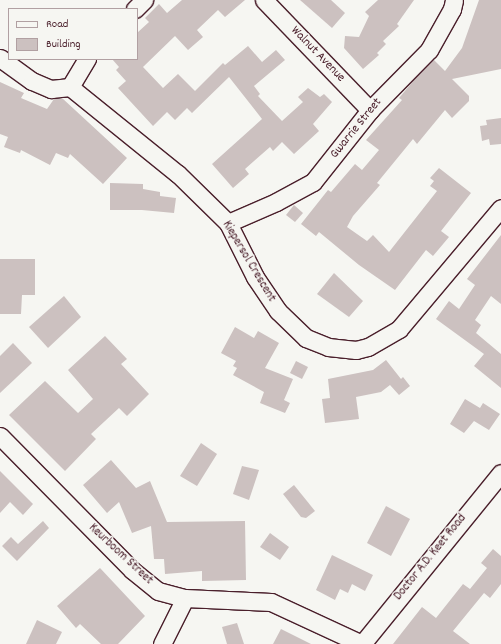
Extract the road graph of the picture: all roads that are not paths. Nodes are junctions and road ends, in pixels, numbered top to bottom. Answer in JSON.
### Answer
{"nodes":[{"id":1,"x":144,"y":0,"type":"edge"},
{"id":2,"x":264,"y":0,"type":"edge"},
{"id":3,"x":454,"y":0,"type":"edge"},
{"id":4,"x":136,"y":8,"type":"edge"},
{"id":5,"x":0,"y":58,"type":"edge"},
{"id":6,"x":86,"y":60,"type":"edge"},
{"id":7,"x":70,"y":87,"type":"junction"},
{"id":8,"x":370,"y":110,"type":"junction"},
{"id":9,"x":501,"y":208,"type":"edge"},
{"id":10,"x":228,"y":223,"type":"junction"},
{"id":11,"x":0,"y":436,"type":"edge"},
{"id":12,"x":501,"y":473,"type":"edge"},
{"id":13,"x":185,"y":598,"type":"junction"},
{"id":14,"x":162,"y":644,"type":"edge"},
{"id":15,"x":362,"y":644,"type":"edge"}],
"edges":[{"from":1,"to":4,"type":"street"},
{"from":2,"to":8,"type":"street","name":"Walnut Avenue"},
{"from":3,"to":8,"type":"street","name":"Gwarrie Street"},
{"from":5,"to":7,"type":"street"},
{"from":6,"to":7,"type":"street"},
{"from":7,"to":10,"type":"street","name":"Kiepersol Crescent"},
{"from":8,"to":10,"type":"street","name":"Gwarrie Street"},
{"from":9,"to":10,"type":"street","name":"Kiepersol Crescent"},
{"from":11,"to":13,"type":"street","name":"Keurboom Street"},
{"from":12,"to":15,"type":"street","name":"Doctor A.D. Keet Road"},
{"from":13,"to":14,"type":"street"},
{"from":13,"to":15,"type":"street","name":"Keurboom Street"}]}
